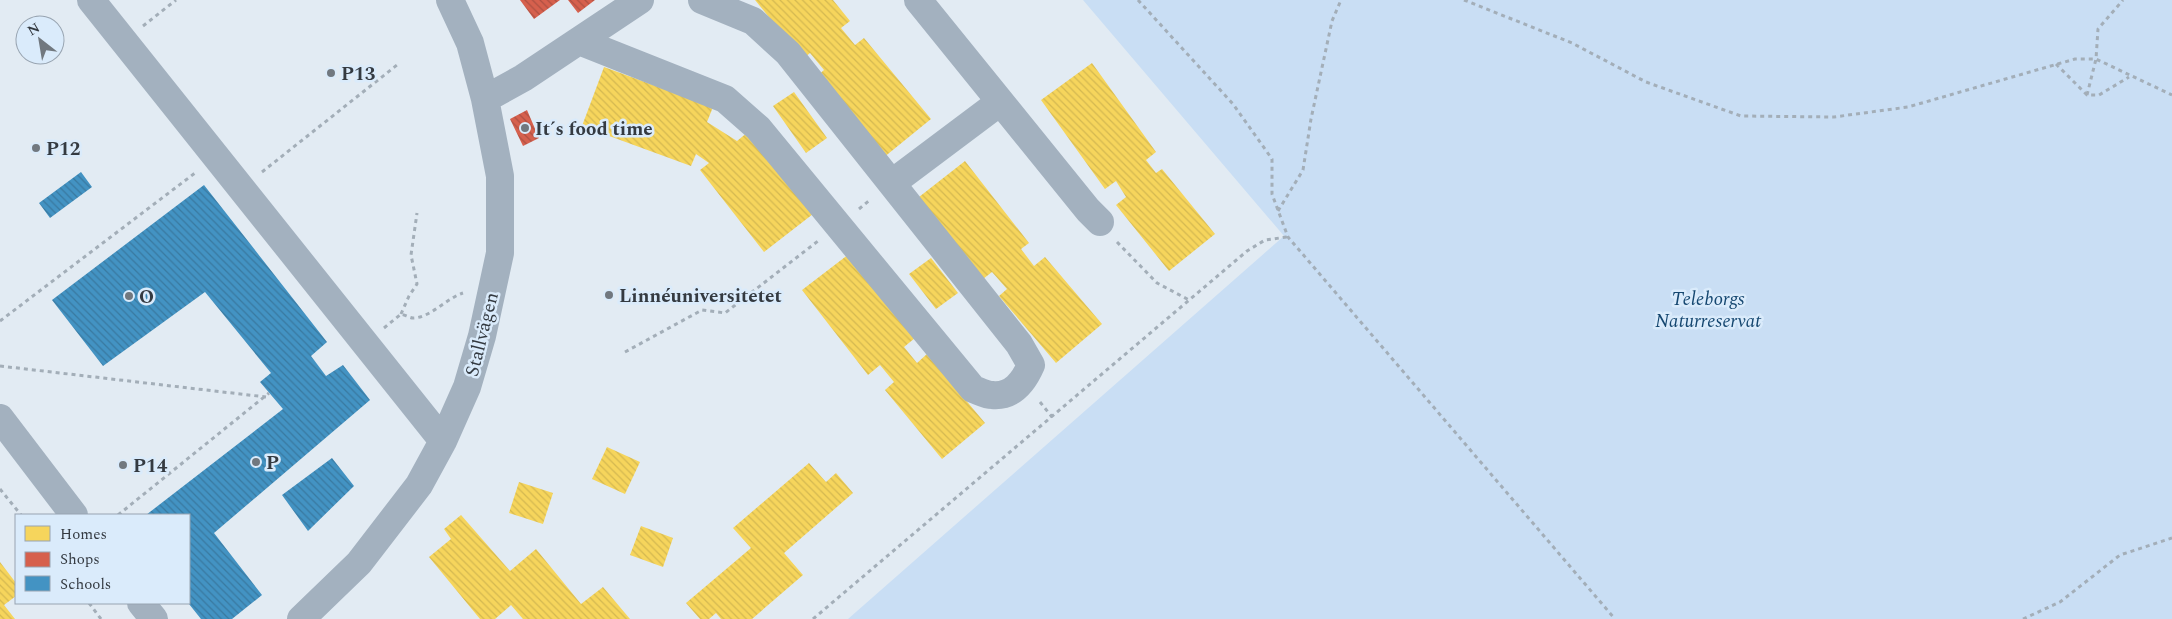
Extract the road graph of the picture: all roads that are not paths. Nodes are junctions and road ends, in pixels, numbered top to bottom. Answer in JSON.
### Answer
{"nodes":[{"id":1,"x":92,"y":0,"type":"edge"},
{"id":2,"x":450,"y":0,"type":"edge"},
{"id":3,"x":640,"y":0,"type":"edge"},
{"id":4,"x":702,"y":0,"type":"edge"},
{"id":5,"x":918,"y":0,"type":"edge"},
{"id":6,"x":579,"y":41,"type":"junction"},
{"id":7,"x":485,"y":99,"type":"junction"},
{"id":8,"x":1000,"y":102,"type":"junction"},
{"id":9,"x":892,"y":183,"type":"junction"},
{"id":10,"x":1100,"y":222,"type":"road end"},
{"id":11,"x":2,"y":425,"type":"edge"},
{"id":12,"x":443,"y":441,"type":"junction"},
{"id":13,"x":73,"y":514,"type":"edge"},
{"id":14,"x":142,"y":604,"type":"edge"},
{"id":15,"x":154,"y":619,"type":"edge"},
{"id":16,"x":301,"y":619,"type":"edge"}],
"edges":[{"from":1,"to":12,"type":"street"},
{"from":2,"to":7,"type":"street","name":"Stallvägen"},
{"from":3,"to":6,"type":"street"},
{"from":4,"to":9,"type":"street"},
{"from":5,"to":8,"type":"street"},
{"from":6,"to":7,"type":"street"},
{"from":6,"to":9,"type":"street"},
{"from":7,"to":12,"type":"street","name":"Stallvägen"},
{"from":8,"to":9,"type":"street"},
{"from":8,"to":10,"type":"street"},
{"from":11,"to":13,"type":"street"},
{"from":12,"to":16,"type":"street","name":"Stallvägen"},
{"from":14,"to":15,"type":"street"}]}
